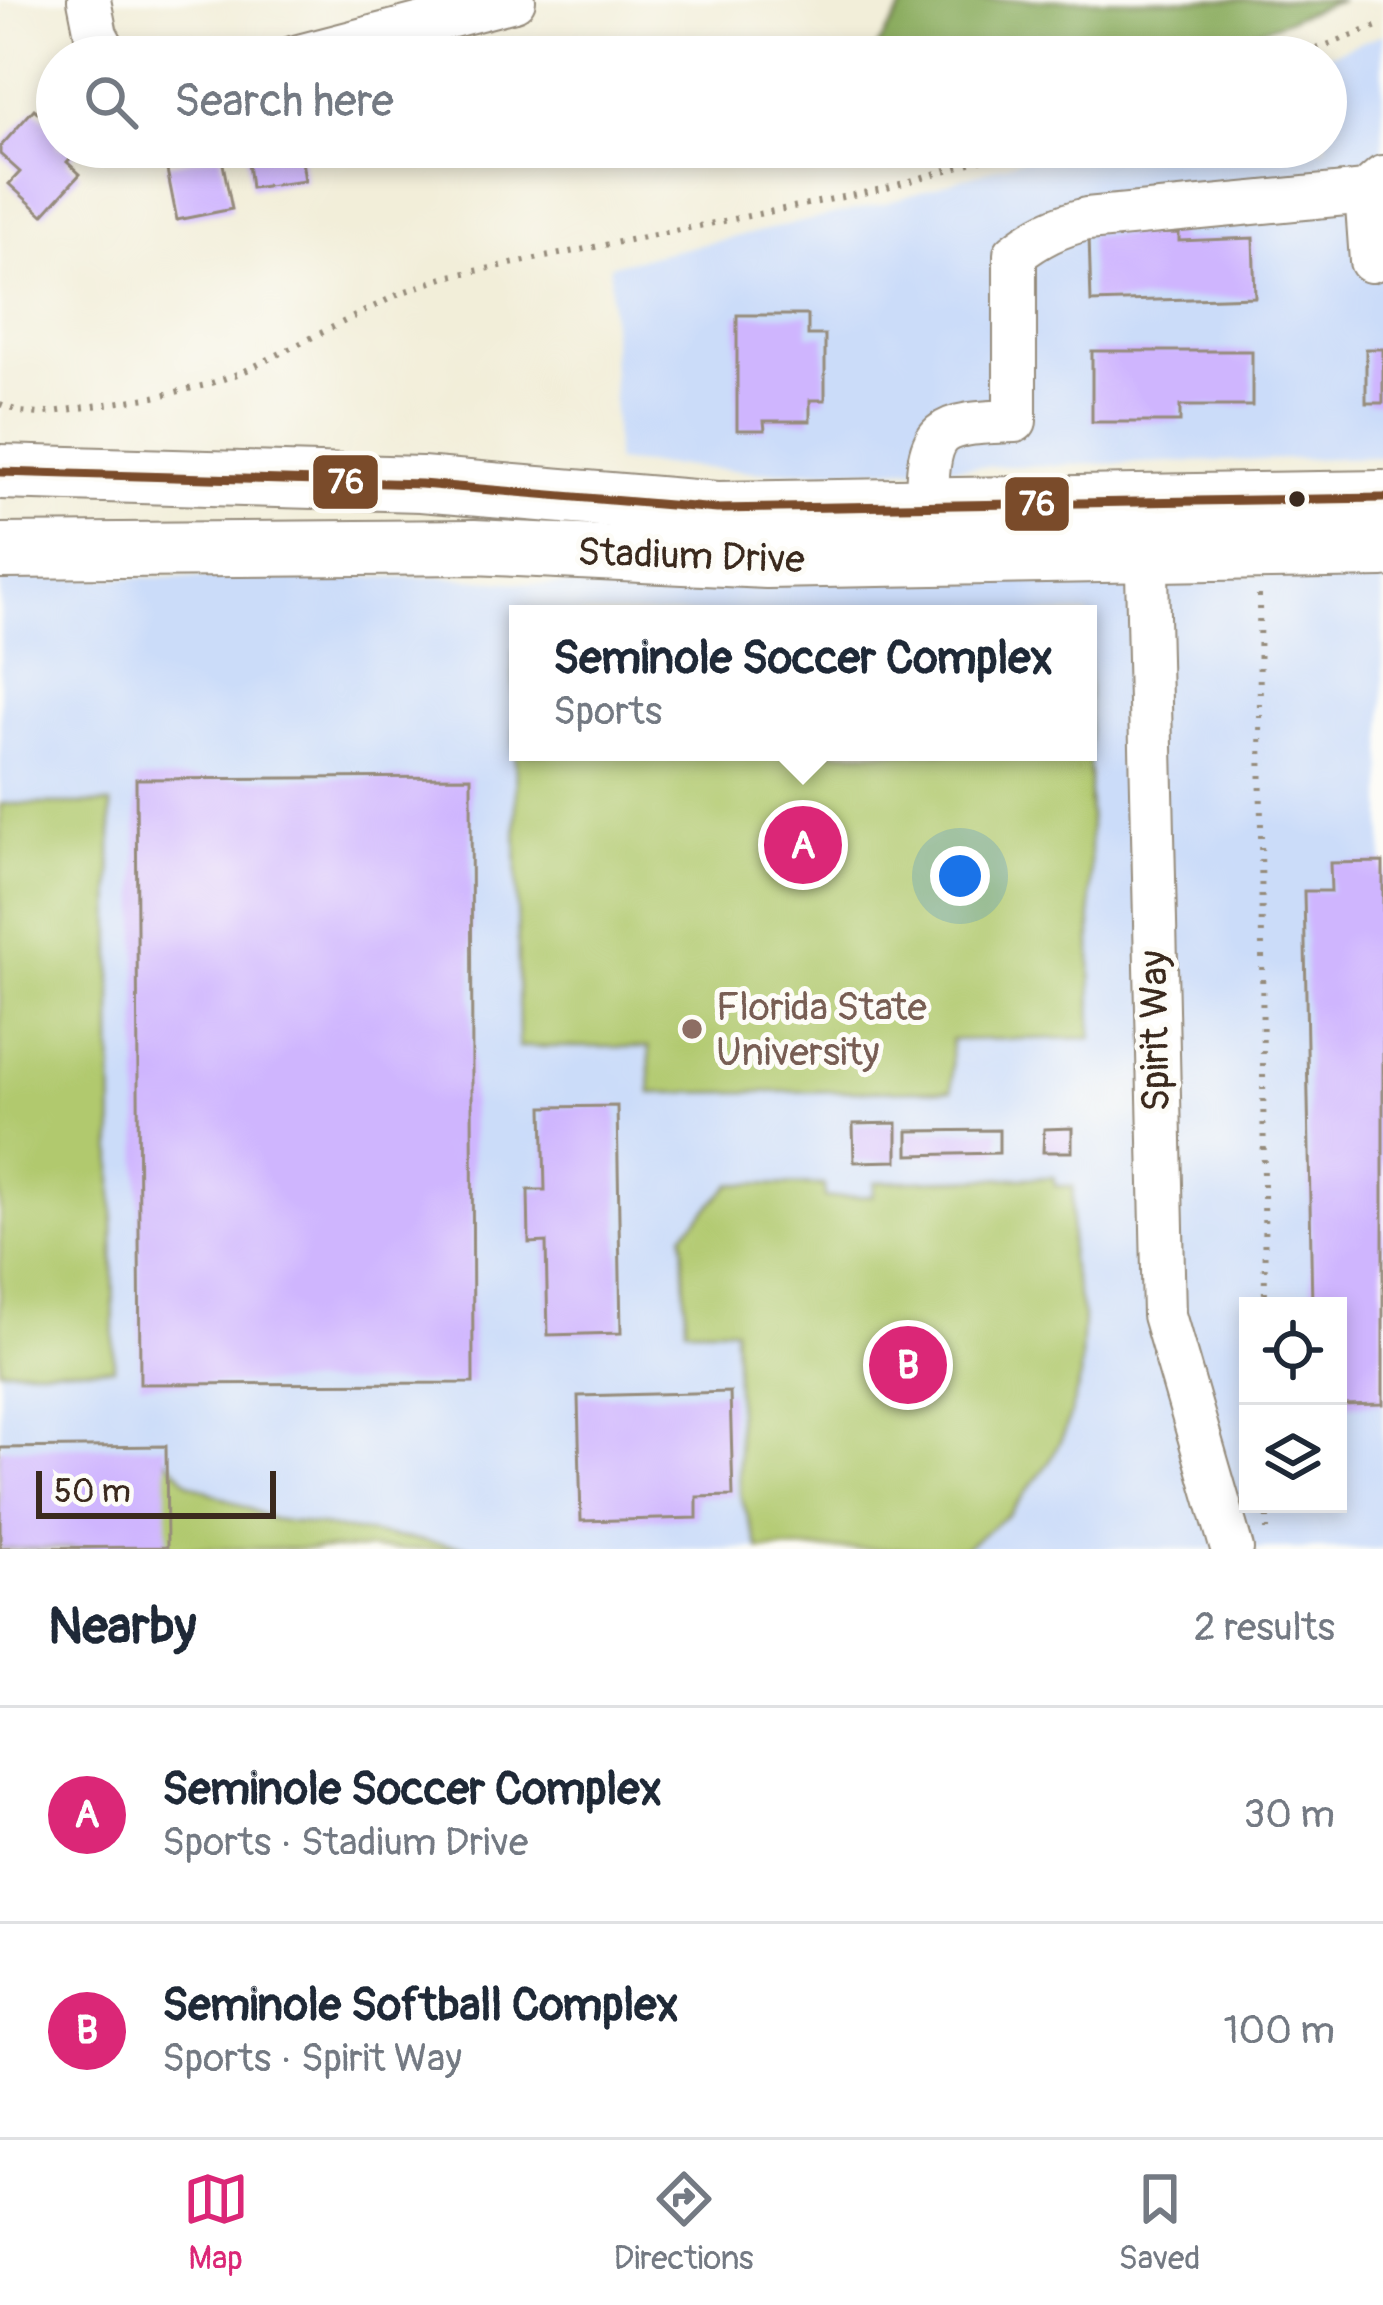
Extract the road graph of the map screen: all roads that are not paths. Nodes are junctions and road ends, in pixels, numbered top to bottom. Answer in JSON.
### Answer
{"nodes":[{"id":1,"x":89,"y":0,"type":"edge"},
{"id":2,"x":514,"y":0,"type":"edge"},
{"id":3,"x":466,"y":7,"type":"edge"},
{"id":4,"x":96,"y":36,"type":"edge"},
{"id":5,"x":367,"y":36,"type":"edge"},
{"id":6,"x":1375,"y":184,"type":"edge"},
{"id":7,"x":1371,"y":261,"type":"dead end"},
{"id":8,"x":7,"y":469,"type":"edge"},
{"id":9,"x":1383,"y":498,"type":"edge"},
{"id":10,"x":1146,"y":528,"type":"junction"},
{"id":11,"x":927,"y":533,"type":"junction"},
{"id":12,"x":1383,"y":550,"type":"edge"},
{"id":13,"x":0,"y":551,"type":"edge"},
{"id":14,"x":1250,"y":1544,"type":"edge"}],
"edges":[{"from":1,"to":4,"type":"street"},
{"from":2,"to":3,"type":"street"},
{"from":3,"to":5,"type":"street"},
{"from":6,"to":7,"type":"street"},
{"from":6,"to":11,"type":"street"},
{"from":8,"to":11,"type":"main road","name":"Stadium Drive"},
{"from":9,"to":10,"type":"main road","name":"Stadium Drive"},
{"from":10,"to":11,"type":"main road","name":"Stadium Drive"},
{"from":10,"to":12,"type":"main road","name":"Stadium Drive"},
{"from":10,"to":14,"type":"street","name":"Spirit Way"},
{"from":11,"to":13,"type":"main road","name":"Stadium Drive"}]}
